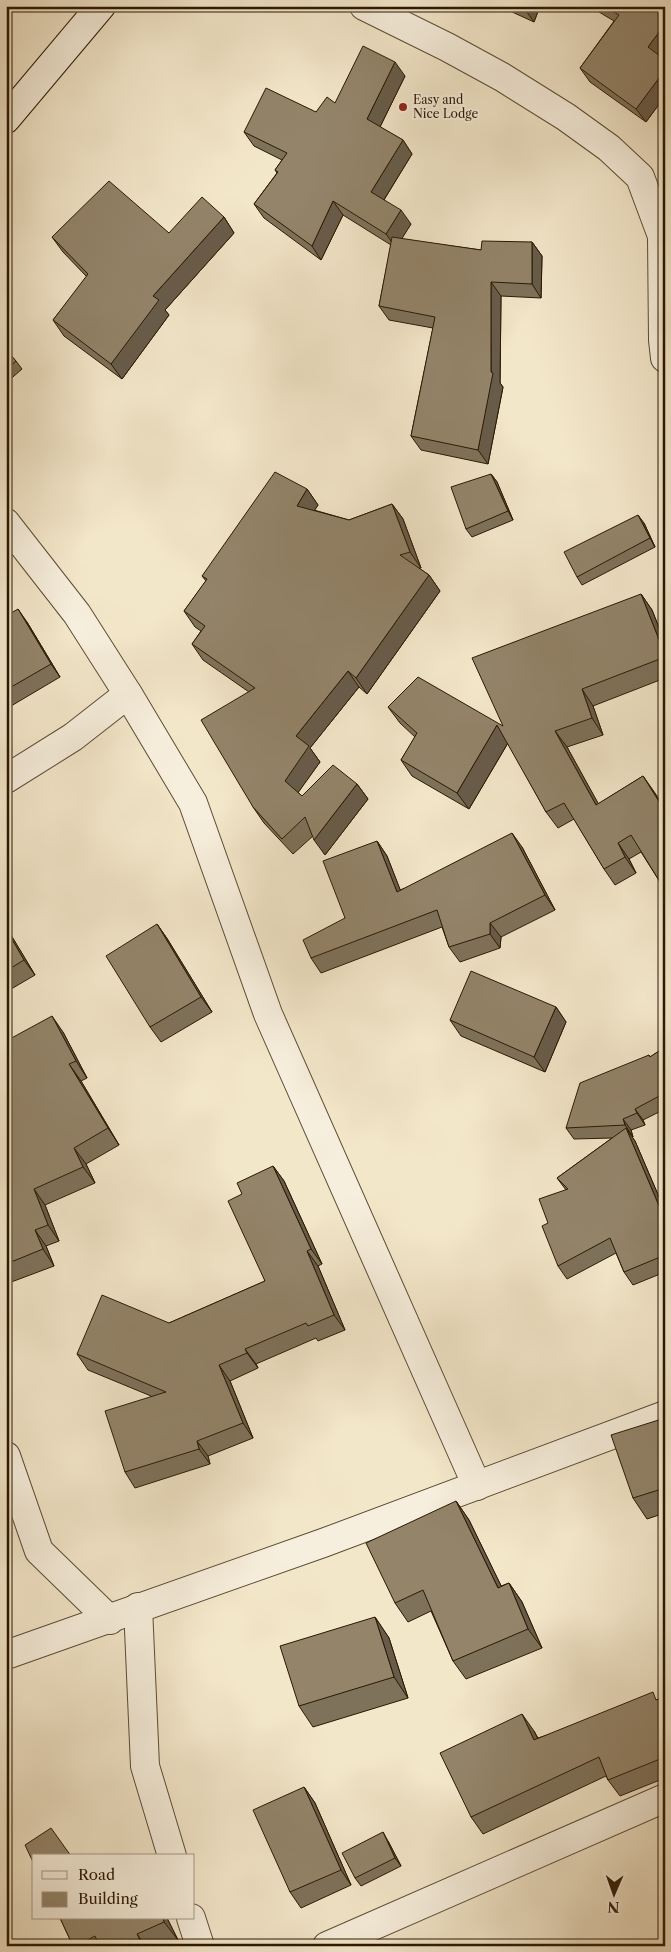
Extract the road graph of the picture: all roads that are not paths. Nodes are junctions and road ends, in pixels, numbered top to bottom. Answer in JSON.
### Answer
{"nodes":[{"id":1,"x":101,"y":6,"type":"edge"},
{"id":2,"x":364,"y":6,"type":"edge"},
{"id":3,"x":6,"y":119,"type":"edge"},
{"id":4,"x":663,"y":235,"type":"edge"},
{"id":5,"x":665,"y":358,"type":"edge"},
{"id":6,"x":6,"y":522,"type":"edge"},
{"id":7,"x":128,"y":694,"type":"junction"},
{"id":8,"x":6,"y":779,"type":"edge"},
{"id":9,"x":665,"y":1415,"type":"edge"},
{"id":10,"x":6,"y":1456,"type":"edge"},
{"id":11,"x":477,"y":1486,"type":"junction"},
{"id":12,"x":138,"y":1607,"type":"junction"},
{"id":13,"x":110,"y":1620,"type":"junction"},
{"id":14,"x":6,"y":1655,"type":"edge"},
{"id":15,"x":665,"y":1798,"type":"edge"},
{"id":16,"x":171,"y":1854,"type":"edge"},
{"id":17,"x":192,"y":1920,"type":"edge"},
{"id":18,"x":200,"y":1946,"type":"edge"},
{"id":19,"x":327,"y":1946,"type":"edge"}],
"edges":[{"from":1,"to":3,"type":"street"},
{"from":2,"to":4,"type":"street"},
{"from":4,"to":5,"type":"street"},
{"from":6,"to":7,"type":"street"},
{"from":7,"to":8,"type":"street"},
{"from":7,"to":11,"type":"street"},
{"from":9,"to":11,"type":"street"},
{"from":10,"to":13,"type":"street"},
{"from":11,"to":12,"type":"street"},
{"from":12,"to":13,"type":"street"},
{"from":12,"to":16,"type":"street"},
{"from":13,"to":14,"type":"street"},
{"from":15,"to":19,"type":"street"},
{"from":17,"to":18,"type":"street"}]}
